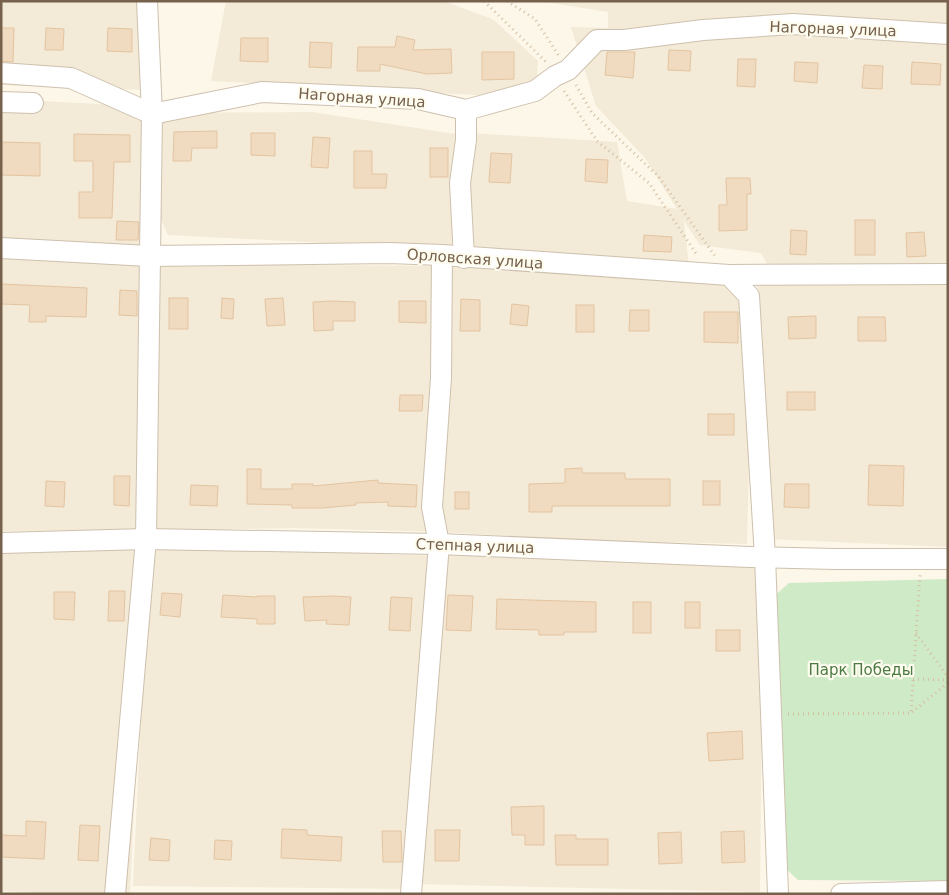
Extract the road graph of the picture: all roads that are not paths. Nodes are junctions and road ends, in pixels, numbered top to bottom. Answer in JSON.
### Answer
{"nodes":[{"id":1,"x":147,"y":1,"type":"edge"},
{"id":2,"x":948,"y":34,"type":"edge"},
{"id":3,"x":1,"y":74,"type":"edge"},
{"id":4,"x":1,"y":102,"type":"edge"},
{"id":5,"x":33,"y":103,"type":"dead end"},
{"id":6,"x":466,"y":110,"type":"junction"},
{"id":7,"x":152,"y":114,"type":"junction"},
{"id":8,"x":1,"y":248,"type":"edge"},
{"id":9,"x":442,"y":255,"type":"junction"},
{"id":10,"x":149,"y":256,"type":"junction"},
{"id":11,"x":464,"y":258,"type":"junction"},
{"id":12,"x":948,"y":274,"type":"edge"},
{"id":13,"x":729,"y":275,"type":"junction"},
{"id":14,"x":146,"y":540,"type":"junction"},
{"id":15,"x":1,"y":543,"type":"edge"},
{"id":16,"x":439,"y":544,"type":"junction"},
{"id":17,"x":766,"y":557,"type":"junction"},
{"id":18,"x":948,"y":559,"type":"edge"},
{"id":19,"x":948,"y":891,"type":"edge"},
{"id":20,"x":115,"y":894,"type":"edge"},
{"id":21,"x":411,"y":894,"type":"edge"},
{"id":22,"x":778,"y":894,"type":"edge"},
{"id":23,"x":841,"y":894,"type":"edge"}],
"edges":[{"from":1,"to":7,"type":"street"},
{"from":2,"to":6,"type":"street","name":"Нагорная улица"},
{"from":3,"to":7,"type":"street"},
{"from":4,"to":5,"type":"street"},
{"from":6,"to":7,"type":"street","name":"Нагорная улица"},
{"from":6,"to":11,"type":"street"},
{"from":7,"to":10,"type":"street"},
{"from":8,"to":10,"type":"street","name":"Орловская улица"},
{"from":9,"to":10,"type":"street","name":"Орловская улица"},
{"from":9,"to":11,"type":"street","name":"Орловская улица"},
{"from":9,"to":16,"type":"street"},
{"from":10,"to":14,"type":"street"},
{"from":11,"to":13,"type":"street","name":"Орловская улица"},
{"from":12,"to":13,"type":"street","name":"Орловская улица"},
{"from":13,"to":17,"type":"street"},
{"from":14,"to":15,"type":"street","name":"Степная улица"},
{"from":14,"to":16,"type":"street","name":"Степная улица"},
{"from":14,"to":20,"type":"street"},
{"from":16,"to":17,"type":"street","name":"Степная улица"},
{"from":16,"to":21,"type":"street"},
{"from":17,"to":18,"type":"street","name":"Степная улица"},
{"from":17,"to":22,"type":"street"},
{"from":19,"to":23,"type":"street"}]}
